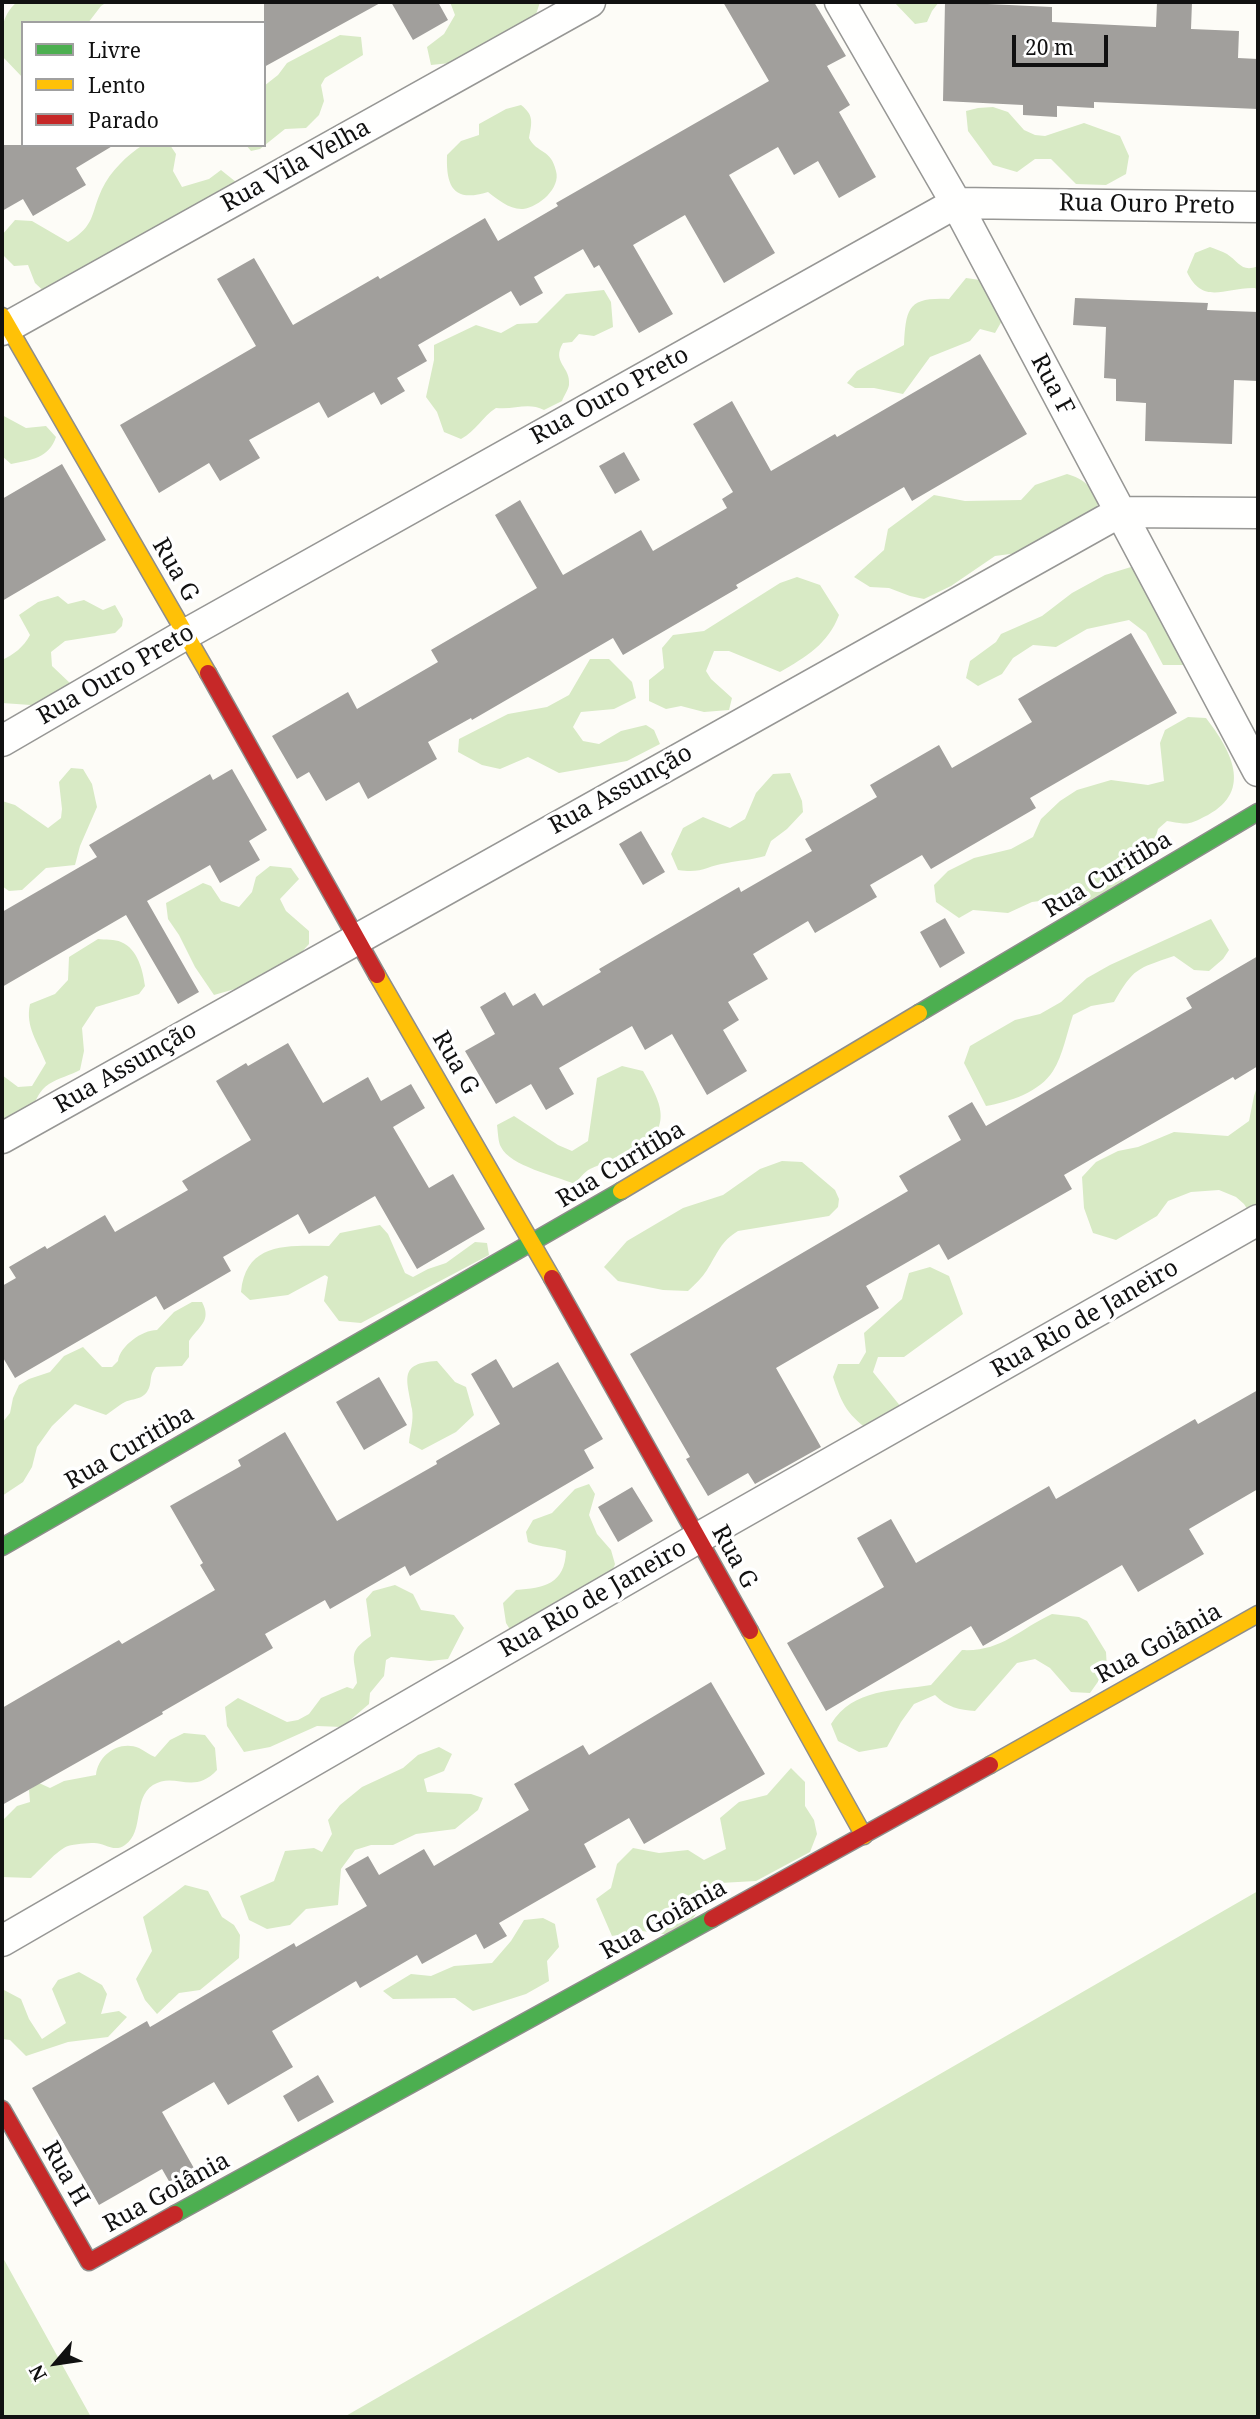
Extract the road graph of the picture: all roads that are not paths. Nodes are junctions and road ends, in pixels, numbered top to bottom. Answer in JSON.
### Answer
{"nodes":[{"id":1,"x":590,"y":2,"type":"edge"},
{"id":2,"x":840,"y":2,"type":"edge"},
{"id":3,"x":956,"y":203,"type":"junction"},
{"id":4,"x":1258,"y":207,"type":"edge"},
{"id":5,"x":4,"y":324,"type":"edge"},
{"id":6,"x":1120,"y":512,"type":"junction"},
{"id":7,"x":1258,"y":513,"type":"edge"},
{"id":8,"x":186,"y":634,"type":"junction"},
{"id":9,"x":2,"y":741,"type":"edge"},
{"id":10,"x":1258,"y":771,"type":"edge"},
{"id":11,"x":1258,"y":812,"type":"edge"},
{"id":12,"x":356,"y":938,"type":"junction"},
{"id":13,"x":2,"y":1138,"type":"edge"},
{"id":14,"x":1258,"y":1220,"type":"edge"},
{"id":15,"x":533,"y":1243,"type":"junction"},
{"id":16,"x":698,"y":1538,"type":"junction"},
{"id":17,"x":2,"y":1547,"type":"edge"},
{"id":18,"x":1258,"y":1614,"type":"edge"},
{"id":19,"x":864,"y":1836,"type":"junction"},
{"id":20,"x":2,"y":1941,"type":"edge"},
{"id":21,"x":2,"y":2109,"type":"edge"},
{"id":22,"x":89,"y":2262,"type":"joint"}],
"edges":[{"from":1,"to":5,"type":"street","name":"Rua Vila Velha"},
{"from":2,"to":3,"type":"street","name":"Rua F"},
{"from":3,"to":4,"type":"street","name":"Rua Ouro Preto"},
{"from":3,"to":6,"type":"street","name":"Rua F"},
{"from":3,"to":8,"type":"street","name":"Rua Ouro Preto"},
{"from":5,"to":8,"type":"street","name":"Rua G"},
{"from":6,"to":7,"type":"street","name":"Rua Assunção"},
{"from":6,"to":10,"type":"street","name":"Rua F"},
{"from":6,"to":12,"type":"street","name":"Rua Assunção"},
{"from":8,"to":9,"type":"street","name":"Rua Ouro Preto"},
{"from":8,"to":12,"type":"street","name":"Rua G"},
{"from":11,"to":15,"type":"street","name":"Rua Curitiba"},
{"from":12,"to":13,"type":"street","name":"Rua Assunção"},
{"from":12,"to":15,"type":"street","name":"Rua G"},
{"from":14,"to":16,"type":"street","name":"Rua Rio de Janeiro"},
{"from":15,"to":16,"type":"street","name":"Rua G"},
{"from":15,"to":17,"type":"street","name":"Rua Curitiba"},
{"from":16,"to":19,"type":"street","name":"Rua G"},
{"from":16,"to":20,"type":"street","name":"Rua Rio de Janeiro"},
{"from":18,"to":19,"type":"street","name":"Rua Goiânia"},
{"from":19,"to":22,"type":"street","name":"Rua Goiânia"},
{"from":21,"to":22,"type":"street","name":"Rua H"}]}
